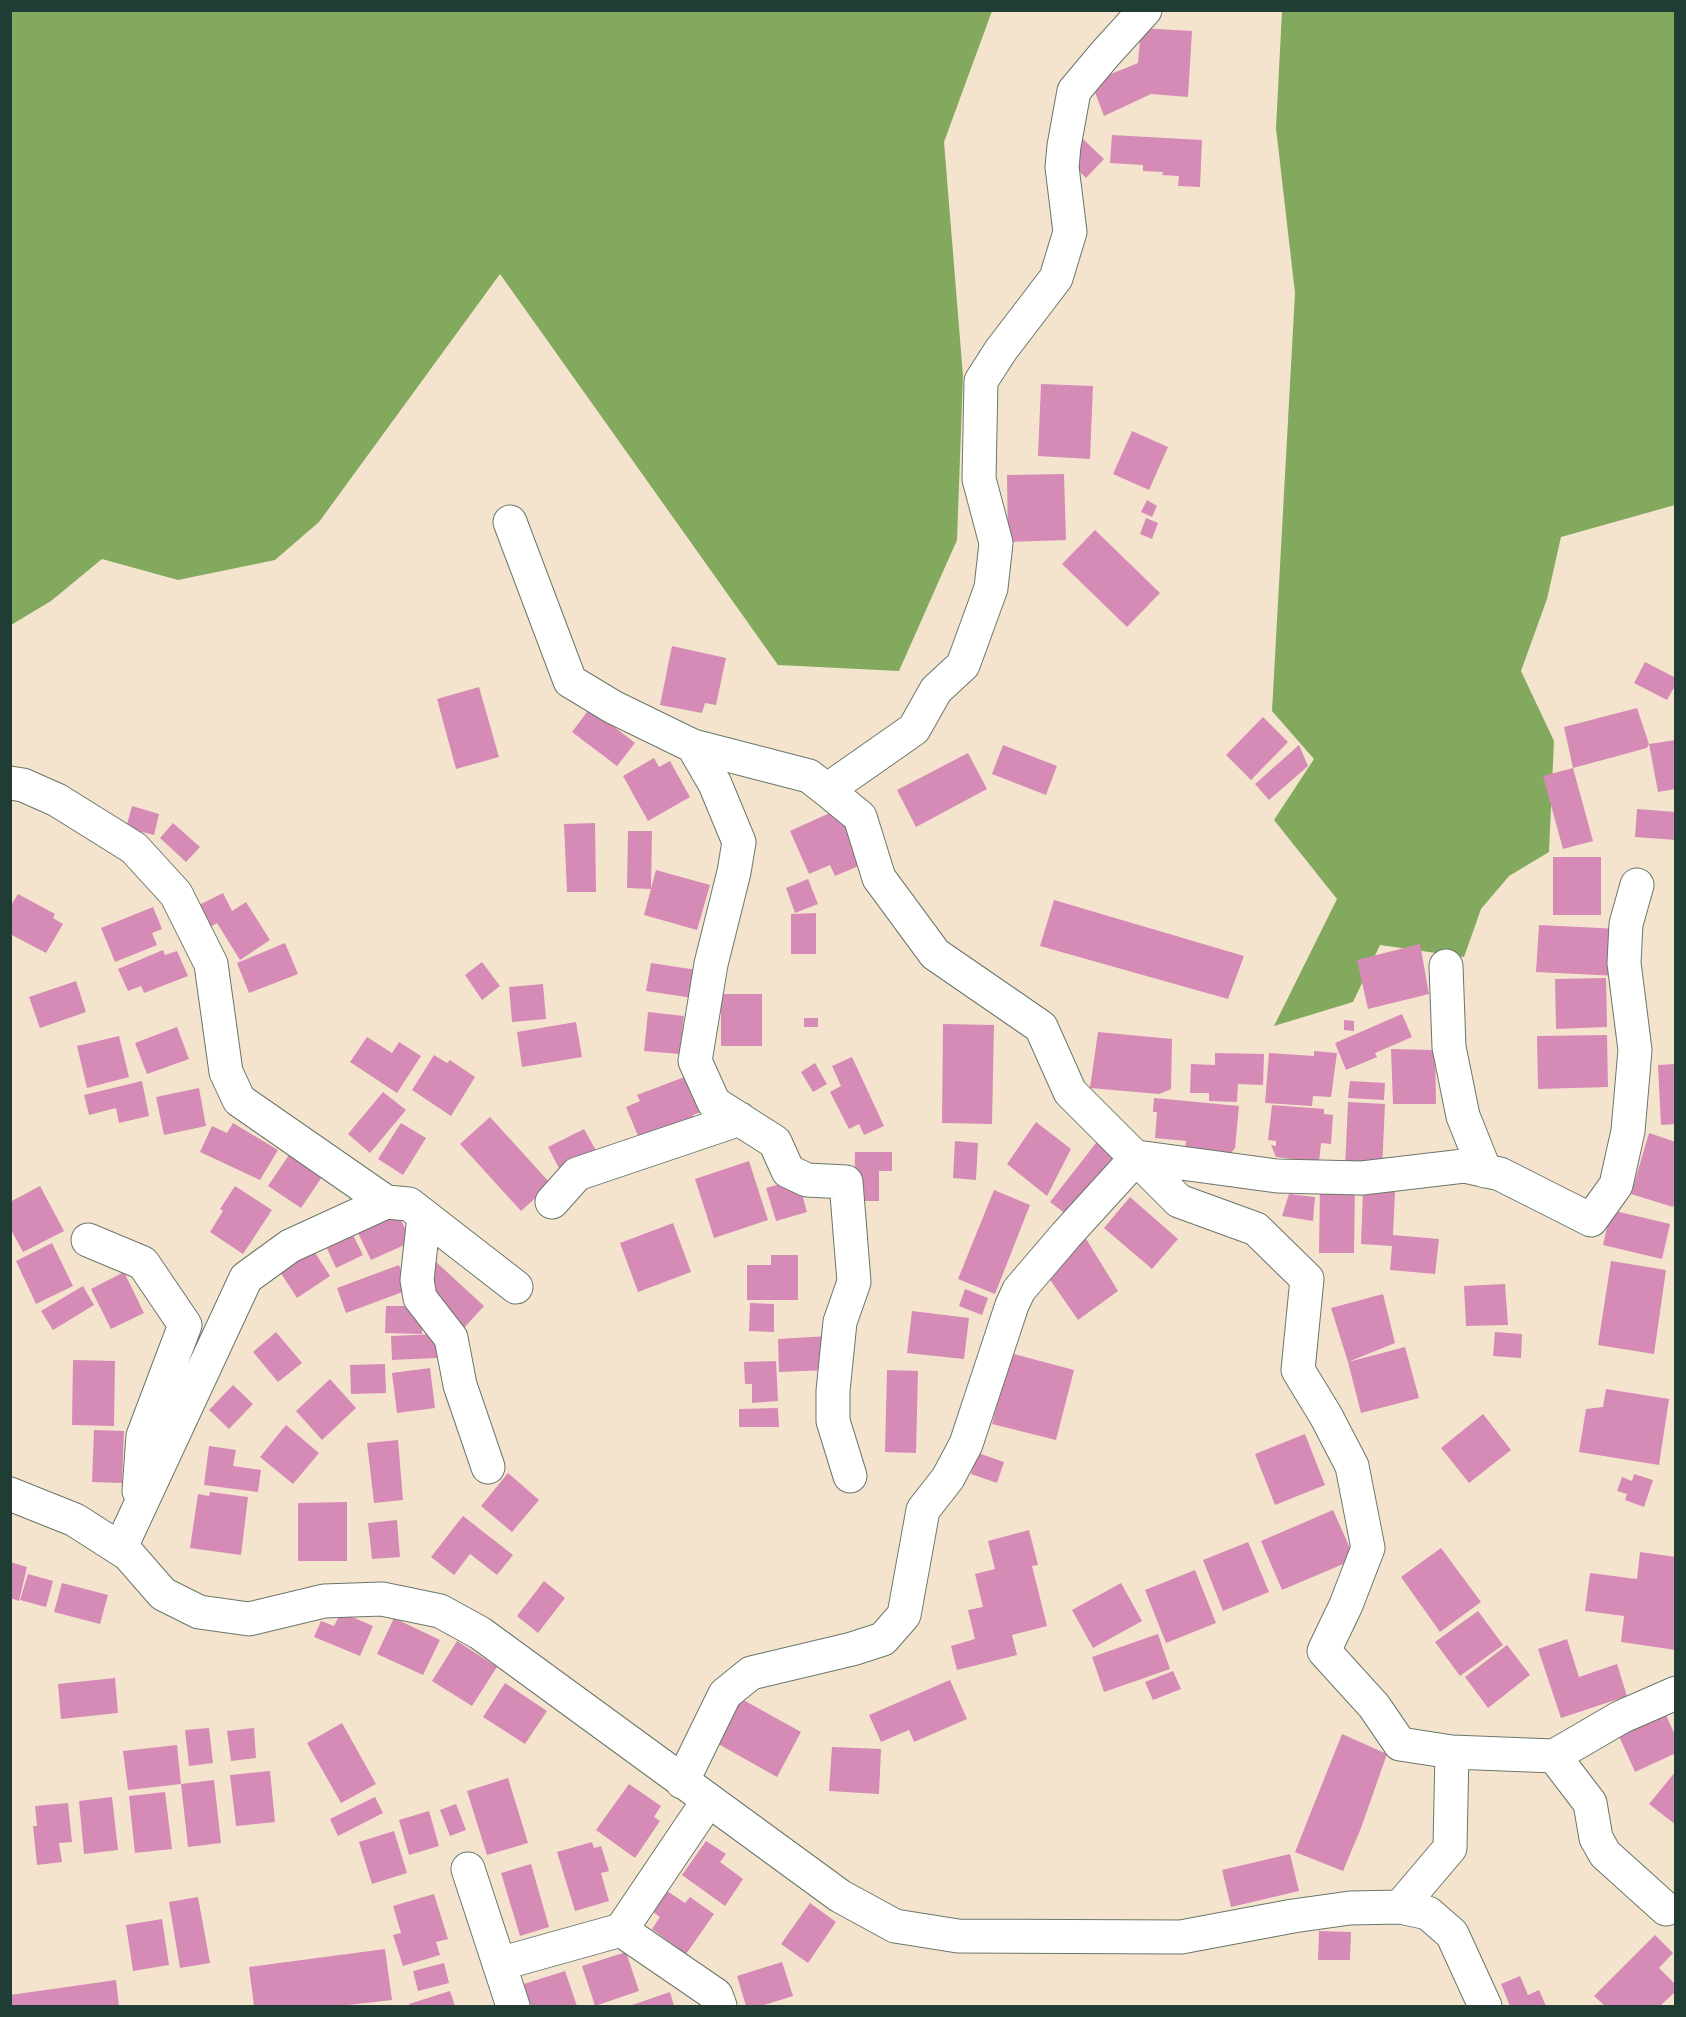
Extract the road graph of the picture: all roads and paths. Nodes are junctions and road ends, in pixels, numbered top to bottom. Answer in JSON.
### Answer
{"nodes":[{"id":1,"x":1145,"y":10,"type":"edge"},
{"id":2,"x":510,"y":522,"type":"dead end"},
{"id":3,"x":693,"y":746,"type":"junction"},
{"id":4,"x":10,"y":783,"type":"edge"},
{"id":5,"x":827,"y":790,"type":"junction"},
{"id":6,"x":1637,"y":885,"type":"dead end"},
{"id":7,"x":1446,"y":966,"type":"dead end"},
{"id":8,"x":740,"y":1119,"type":"junction"},
{"id":9,"x":1137,"y":1157,"type":"junction"},
{"id":10,"x":1485,"y":1171,"type":"junction"},
{"id":11,"x":386,"y":1202,"type":"junction"},
{"id":12,"x":552,"y":1202,"type":"dead end"},
{"id":13,"x":424,"y":1216,"type":"junction"},
{"id":14,"x":88,"y":1240,"type":"dead end"},
{"id":15,"x":516,"y":1287,"type":"dead end"},
{"id":16,"x":488,"y":1467,"type":"dead end"},
{"id":17,"x":850,"y":1476,"type":"dead end"},
{"id":18,"x":10,"y":1494,"type":"edge"},
{"id":19,"x":137,"y":1513,"type":"junction"},
{"id":20,"x":120,"y":1549,"type":"junction"},
{"id":21,"x":1676,"y":1693,"type":"edge"},
{"id":22,"x":1452,"y":1752,"type":"junction"},
{"id":23,"x":1554,"y":1756,"type":"junction"},
{"id":24,"x":682,"y":1782,"type":"junction"},
{"id":25,"x":708,"y":1801,"type":"junction"},
{"id":26,"x":468,"y":1869,"type":"dead end"},
{"id":27,"x":1400,"y":1907,"type":"junction"},
{"id":28,"x":1666,"y":1910,"type":"dead end"},
{"id":29,"x":621,"y":1930,"type":"junction"},
{"id":30,"x":499,"y":1964,"type":"junction"},
{"id":31,"x":513,"y":2007,"type":"edge"},
{"id":32,"x":720,"y":2007,"type":"edge"},
{"id":33,"x":1485,"y":2007,"type":"edge"}],
"edges":[{"from":1,"to":5,"type":"street"},
{"from":2,"to":3,"type":"street"},
{"from":3,"to":5,"type":"street"},
{"from":3,"to":8,"type":"street"},
{"from":4,"to":11,"type":"street"},
{"from":5,"to":9,"type":"street"},
{"from":6,"to":10,"type":"street"},
{"from":7,"to":10,"type":"street"},
{"from":8,"to":12,"type":"street"},
{"from":8,"to":17,"type":"street"},
{"from":9,"to":10,"type":"street"},
{"from":9,"to":22,"type":"street"},
{"from":9,"to":24,"type":"street"},
{"from":11,"to":13,"type":"street"},
{"from":11,"to":19,"type":"street"},
{"from":13,"to":15,"type":"street"},
{"from":13,"to":16,"type":"street"},
{"from":14,"to":19,"type":"street"},
{"from":18,"to":20,"type":"street"},
{"from":19,"to":20,"type":"street"},
{"from":20,"to":24,"type":"street"},
{"from":21,"to":23,"type":"street"},
{"from":22,"to":23,"type":"street"},
{"from":22,"to":27,"type":"street"},
{"from":23,"to":28,"type":"street"},
{"from":24,"to":25,"type":"street"},
{"from":25,"to":27,"type":"street"},
{"from":25,"to":29,"type":"street"},
{"from":26,"to":30,"type":"street"},
{"from":27,"to":33,"type":"street"},
{"from":29,"to":30,"type":"street"},
{"from":29,"to":32,"type":"street"},
{"from":30,"to":31,"type":"street"}]}
